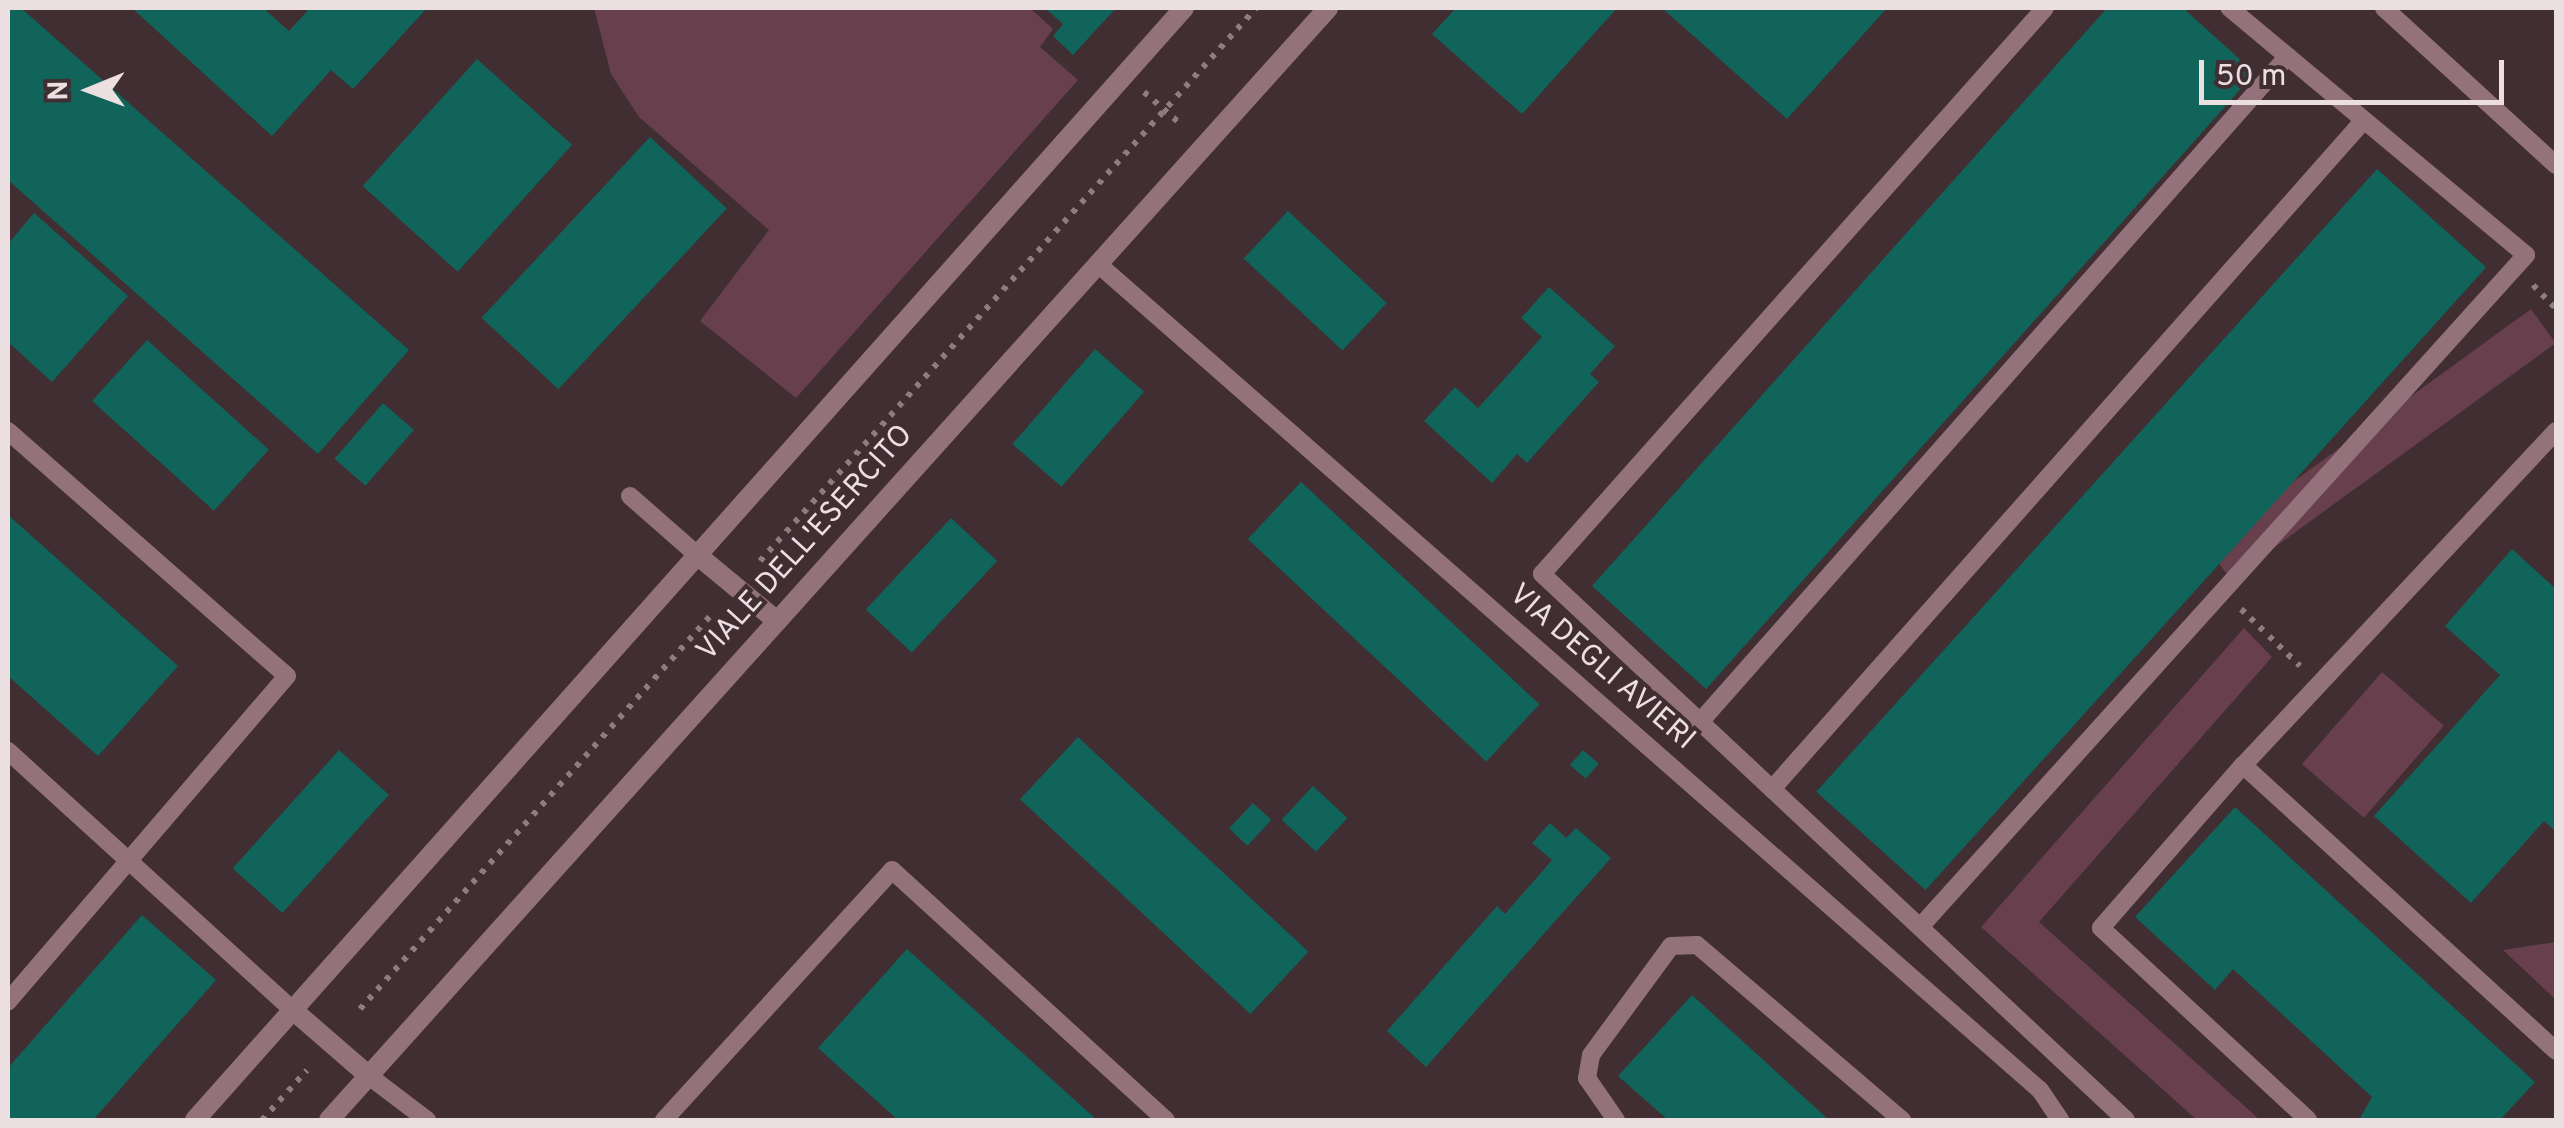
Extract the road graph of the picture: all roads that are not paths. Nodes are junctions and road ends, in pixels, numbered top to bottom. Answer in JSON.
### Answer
{"nodes":[{"id":1,"x":1184,"y":8,"type":"edge"},
{"id":2,"x":1328,"y":8,"type":"edge"},
{"id":3,"x":2046,"y":8,"type":"edge"},
{"id":4,"x":2230,"y":8,"type":"edge"},
{"id":5,"x":2384,"y":8,"type":"edge"},
{"id":6,"x":2288,"y":56,"type":"junction"},
{"id":7,"x":2364,"y":120,"type":"junction"},
{"id":8,"x":2556,"y":165,"type":"edge"},
{"id":9,"x":1098,"y":264,"type":"junction"},
{"id":10,"x":8,"y":431,"type":"edge"},
{"id":11,"x":2556,"y":431,"type":"edge"},
{"id":12,"x":630,"y":496,"type":"dead end"},
{"id":13,"x":696,"y":554,"type":"junction"},
{"id":14,"x":777,"y":621,"type":"junction"},
{"id":15,"x":1700,"y":722,"type":"junction"},
{"id":16,"x":8,"y":751,"type":"edge"},
{"id":17,"x":2244,"y":765,"type":"junction"},
{"id":18,"x":1772,"y":789,"type":"junction"},
{"id":19,"x":130,"y":862,"type":"junction"},
{"id":20,"x":1920,"y":928,"type":"junction"},
{"id":21,"x":8,"y":1002,"type":"edge"},
{"id":22,"x":294,"y":1010,"type":"junction"},
{"id":23,"x":2556,"y":1051,"type":"edge"},
{"id":24,"x":368,"y":1076,"type":"junction"},
{"id":25,"x":195,"y":1120,"type":"edge"},
{"id":26,"x":329,"y":1120,"type":"edge"},
{"id":27,"x":428,"y":1120,"type":"edge"},
{"id":28,"x":664,"y":1120,"type":"edge"},
{"id":29,"x":1166,"y":1120,"type":"edge"},
{"id":30,"x":1616,"y":1120,"type":"edge"},
{"id":31,"x":1902,"y":1120,"type":"edge"},
{"id":32,"x":2060,"y":1120,"type":"edge"},
{"id":33,"x":2126,"y":1120,"type":"edge"},
{"id":34,"x":2308,"y":1120,"type":"edge"}],
"edges":[{"from":1,"to":13,"type":"street"},
{"from":2,"to":9,"type":"street","name":"VIALE DELL'ESERCITO"},
{"from":3,"to":15,"type":"lane"},
{"from":4,"to":6,"type":"lane"},
{"from":5,"to":8,"type":"lane"},
{"from":6,"to":7,"type":"lane"},
{"from":6,"to":15,"type":"lane"},
{"from":7,"to":18,"type":"lane"},
{"from":7,"to":20,"type":"lane"},
{"from":9,"to":14,"type":"street","name":"VIALE DELL'ESERCITO"},
{"from":9,"to":32,"type":"lane","name":"VIA DEGLI AVIERI"},
{"from":10,"to":19,"type":"lane"},
{"from":11,"to":17,"type":"lane"},
{"from":12,"to":13,"type":"lane"},
{"from":13,"to":14,"type":"street"},
{"from":13,"to":22,"type":"street"},
{"from":14,"to":24,"type":"street","name":"VIALE DELL'ESERCITO"},
{"from":15,"to":18,"type":"lane"},
{"from":16,"to":19,"type":"lane"},
{"from":17,"to":23,"type":"lane"},
{"from":17,"to":34,"type":"lane"},
{"from":18,"to":20,"type":"lane"},
{"from":19,"to":21,"type":"lane"},
{"from":19,"to":22,"type":"lane"},
{"from":20,"to":33,"type":"lane"},
{"from":22,"to":24,"type":"street"},
{"from":22,"to":25,"type":"street"},
{"from":24,"to":26,"type":"street","name":"VIALE DELL'ESERCITO"},
{"from":24,"to":27,"type":"lane"},
{"from":28,"to":29,"type":"lane"},
{"from":30,"to":31,"type":"lane"}]}
